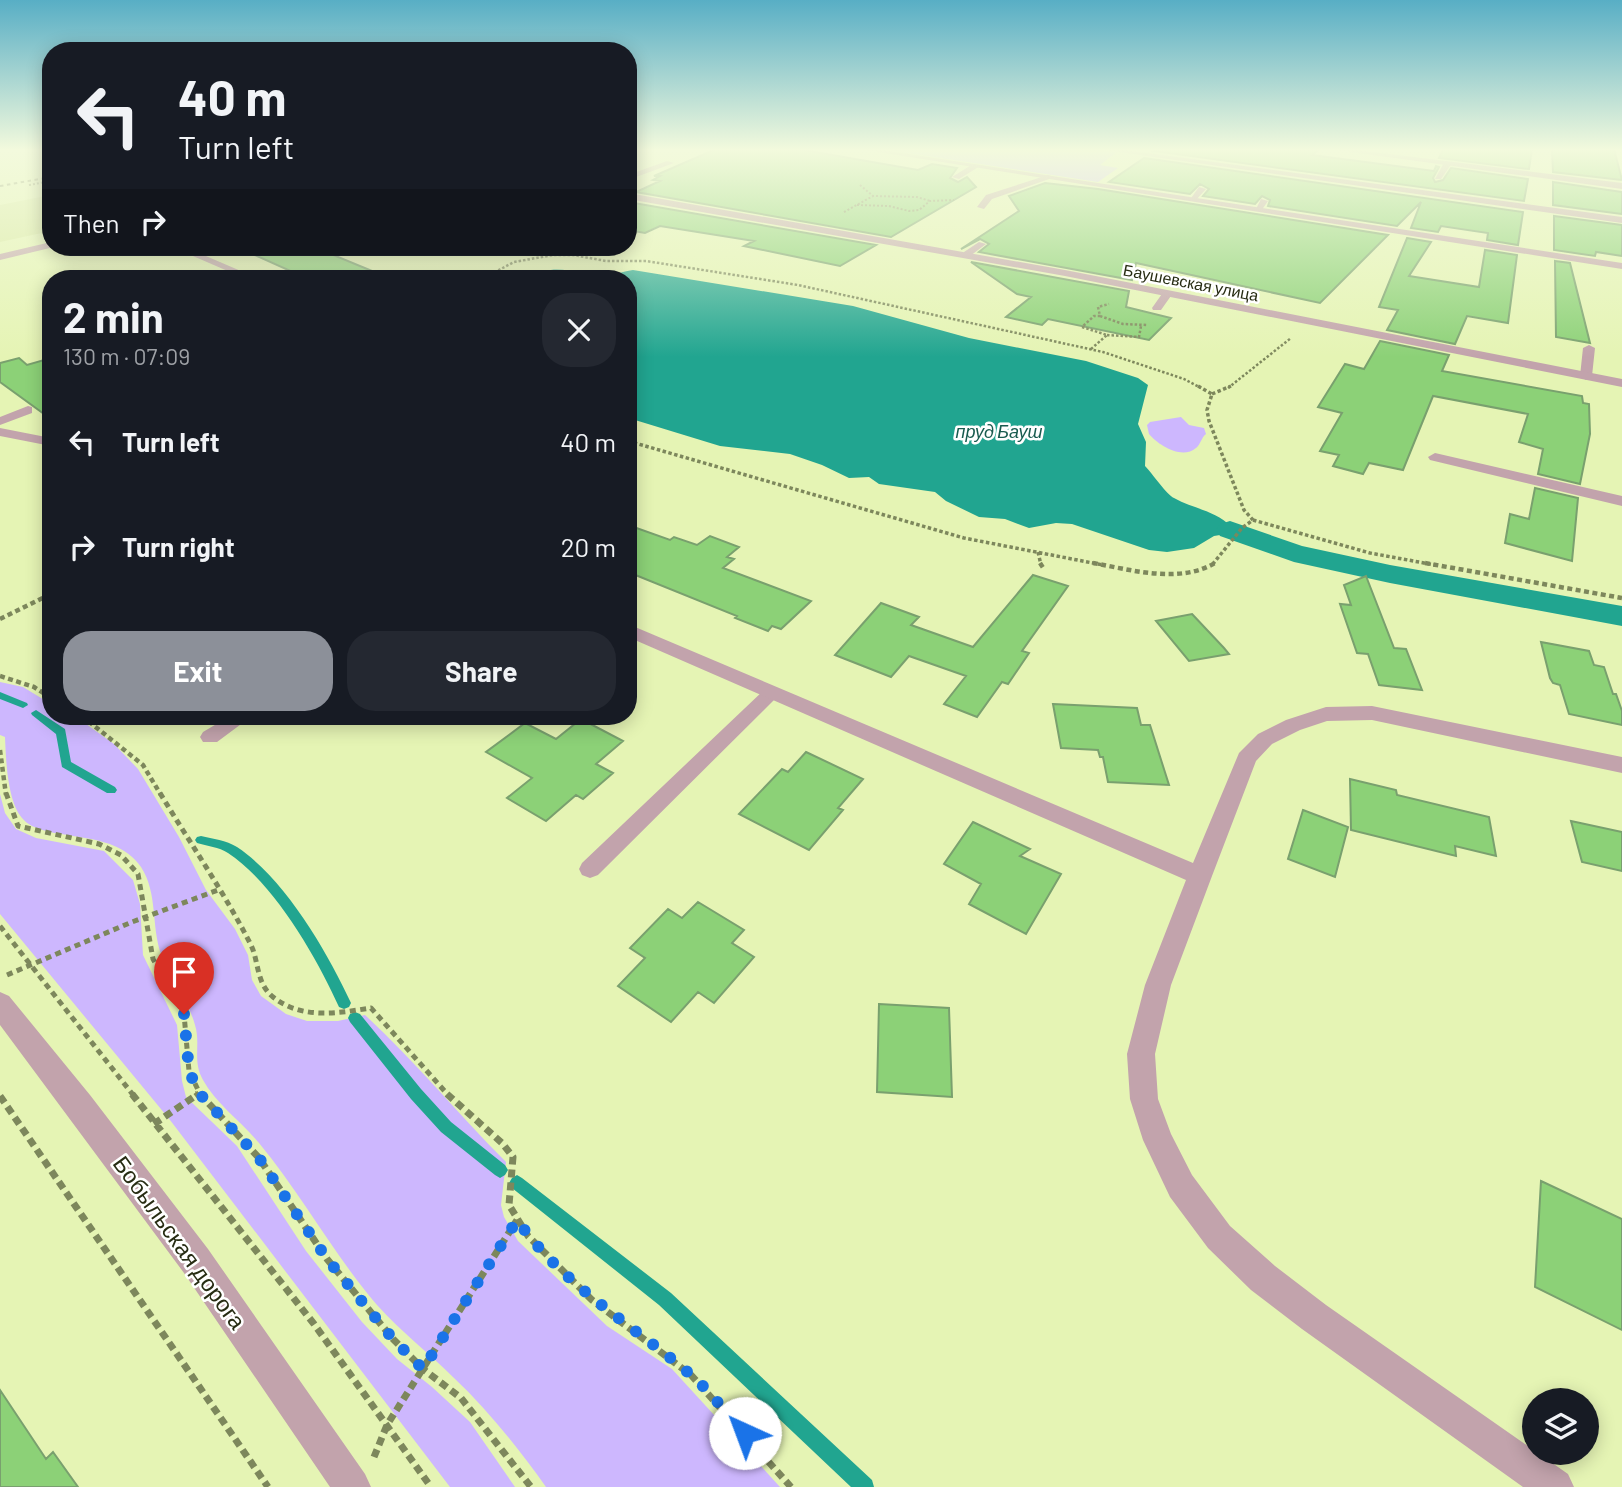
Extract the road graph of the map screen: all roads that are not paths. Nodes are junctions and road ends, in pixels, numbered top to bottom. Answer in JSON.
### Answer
{"nodes":[{"id":1,"x":759,"y":218,"type":"edge"},
{"id":2,"x":1340,"y":218,"type":"edge"},
{"id":3,"x":982,"y":244,"type":"dead end"},
{"id":4,"x":42,"y":247,"type":"edge"},
{"id":5,"x":967,"y":254,"type":"junction"},
{"id":6,"x":198,"y":256,"type":"edge"},
{"id":7,"x":0,"y":257,"type":"edge"},
{"id":8,"x":1622,"y":266,"type":"edge"},
{"id":9,"x":230,"y":270,"type":"edge"},
{"id":10,"x":1168,"y":293,"type":"junction"},
{"id":11,"x":1157,"y":307,"type":"road end"},
{"id":12,"x":1589,"y":348,"type":"dead end"},
{"id":13,"x":1586,"y":376,"type":"junction"},
{"id":14,"x":1622,"y":383,"type":"edge"},
{"id":15,"x":29,"y":410,"type":"dead end"},
{"id":16,"x":0,"y":421,"type":"edge"},
{"id":17,"x":0,"y":432,"type":"edge"},
{"id":18,"x":42,"y":440,"type":"edge"},
{"id":19,"x":1436,"y":457,"type":"dead end"},
{"id":20,"x":1622,"y":501,"type":"edge"},
{"id":21,"x":637,"y":634,"type":"edge"},
{"id":22,"x":772,"y":692,"type":"junction"},
{"id":23,"x":229,"y":725,"type":"edge"},
{"id":24,"x":210,"y":737,"type":"dead end"},
{"id":25,"x":1622,"y":765,"type":"edge"},
{"id":26,"x":590,"y":869,"type":"dead end"},
{"id":27,"x":1200,"y":876,"type":"junction"},
{"id":28,"x":0,"y":1004,"type":"edge"},
{"id":29,"x":352,"y":1487,"type":"edge"},
{"id":30,"x":1555,"y":1487,"type":"edge"}],
"edges":[{"from":1,"to":5,"type":"street","name":"Баушевская улица"},
{"from":2,"to":8,"type":"street"},
{"from":3,"to":5,"type":"lane"},
{"from":4,"to":7,"type":"street"},
{"from":5,"to":10,"type":"street","name":"Баушевская улица"},
{"from":6,"to":9,"type":"street"},
{"from":10,"to":11,"type":"lane"},
{"from":10,"to":13,"type":"street","name":"Баушевская улица"},
{"from":12,"to":13,"type":"lane"},
{"from":13,"to":14,"type":"street","name":"Баушевская улица"},
{"from":15,"to":16,"type":"lane"},
{"from":17,"to":18,"type":"street"},
{"from":19,"to":20,"type":"street"},
{"from":21,"to":22,"type":"street"},
{"from":22,"to":26,"type":"lane"},
{"from":22,"to":27,"type":"street"},
{"from":23,"to":24,"type":"lane"},
{"from":25,"to":27,"type":"street"},
{"from":27,"to":30,"type":"street"},
{"from":28,"to":29,"type":"street","name":"Бобыльская дорога"}]}
